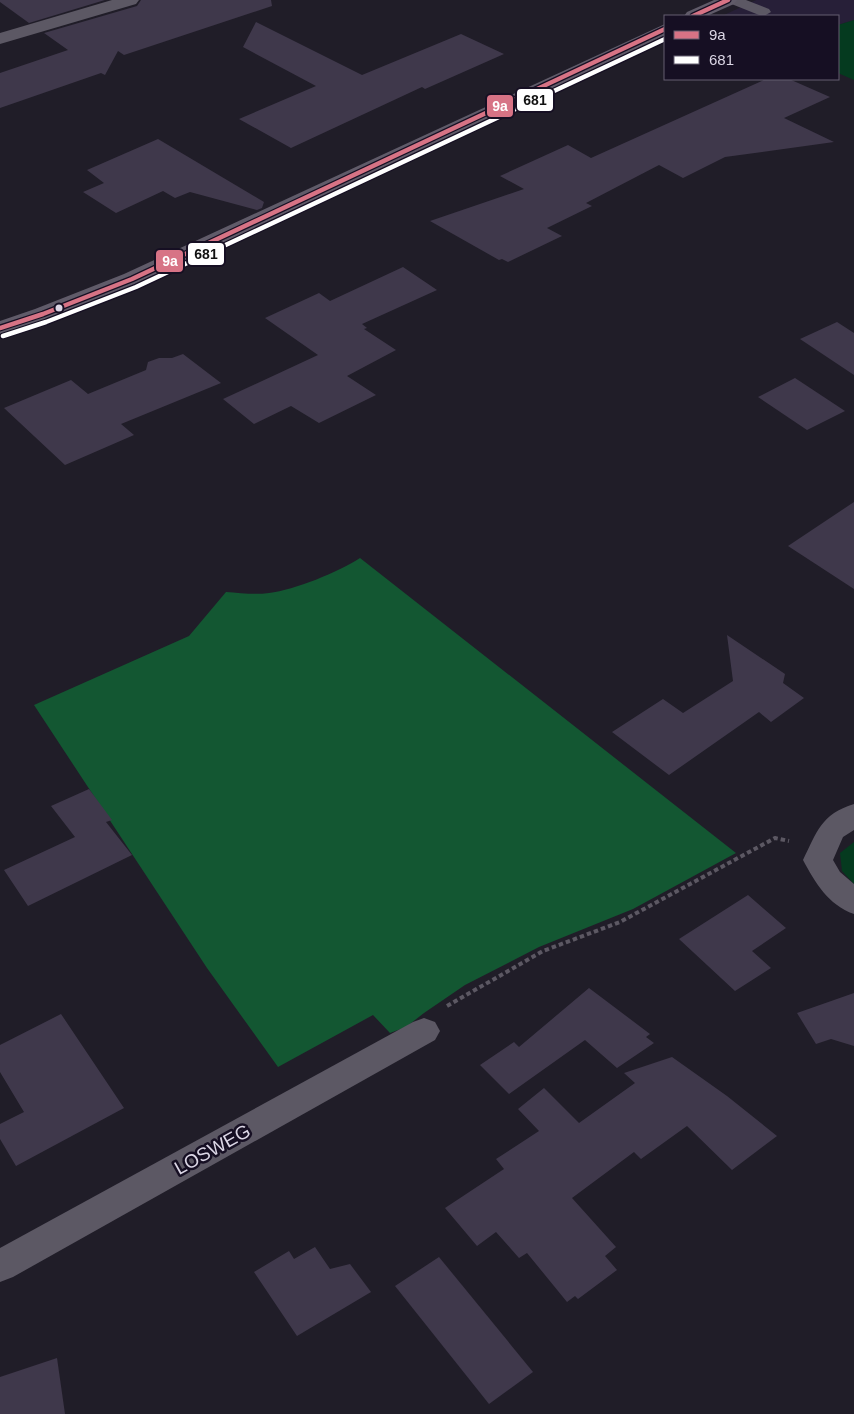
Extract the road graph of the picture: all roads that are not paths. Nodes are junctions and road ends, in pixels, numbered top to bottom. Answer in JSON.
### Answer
{"nodes":[{"id":1,"x":130,"y":0,"type":"edge"},
{"id":2,"x":728,"y":0,"type":"edge"},
{"id":3,"x":734,"y":0,"type":"edge"},
{"id":4,"x":764,"y":12,"type":"dead end"},
{"id":5,"x":695,"y":15,"type":"edge"},
{"id":6,"x":664,"y":30,"type":"edge"},
{"id":7,"x":0,"y":39,"type":"edge"},
{"id":8,"x":0,"y":328,"type":"edge"},
{"id":9,"x":854,"y":815,"type":"edge"},
{"id":10,"x":854,"y":902,"type":"edge"},
{"id":11,"x":424,"y":1031,"type":"road end"},
{"id":12,"x":0,"y":1266,"type":"edge"}],
"edges":[{"from":1,"to":7,"type":"street"},
{"from":2,"to":5,"type":"street"},
{"from":3,"to":4,"type":"lane"},
{"from":6,"to":8,"type":"street"},
{"from":9,"to":10,"type":"street"},
{"from":11,"to":12,"type":"street","name":"LOSWEG"}]}
